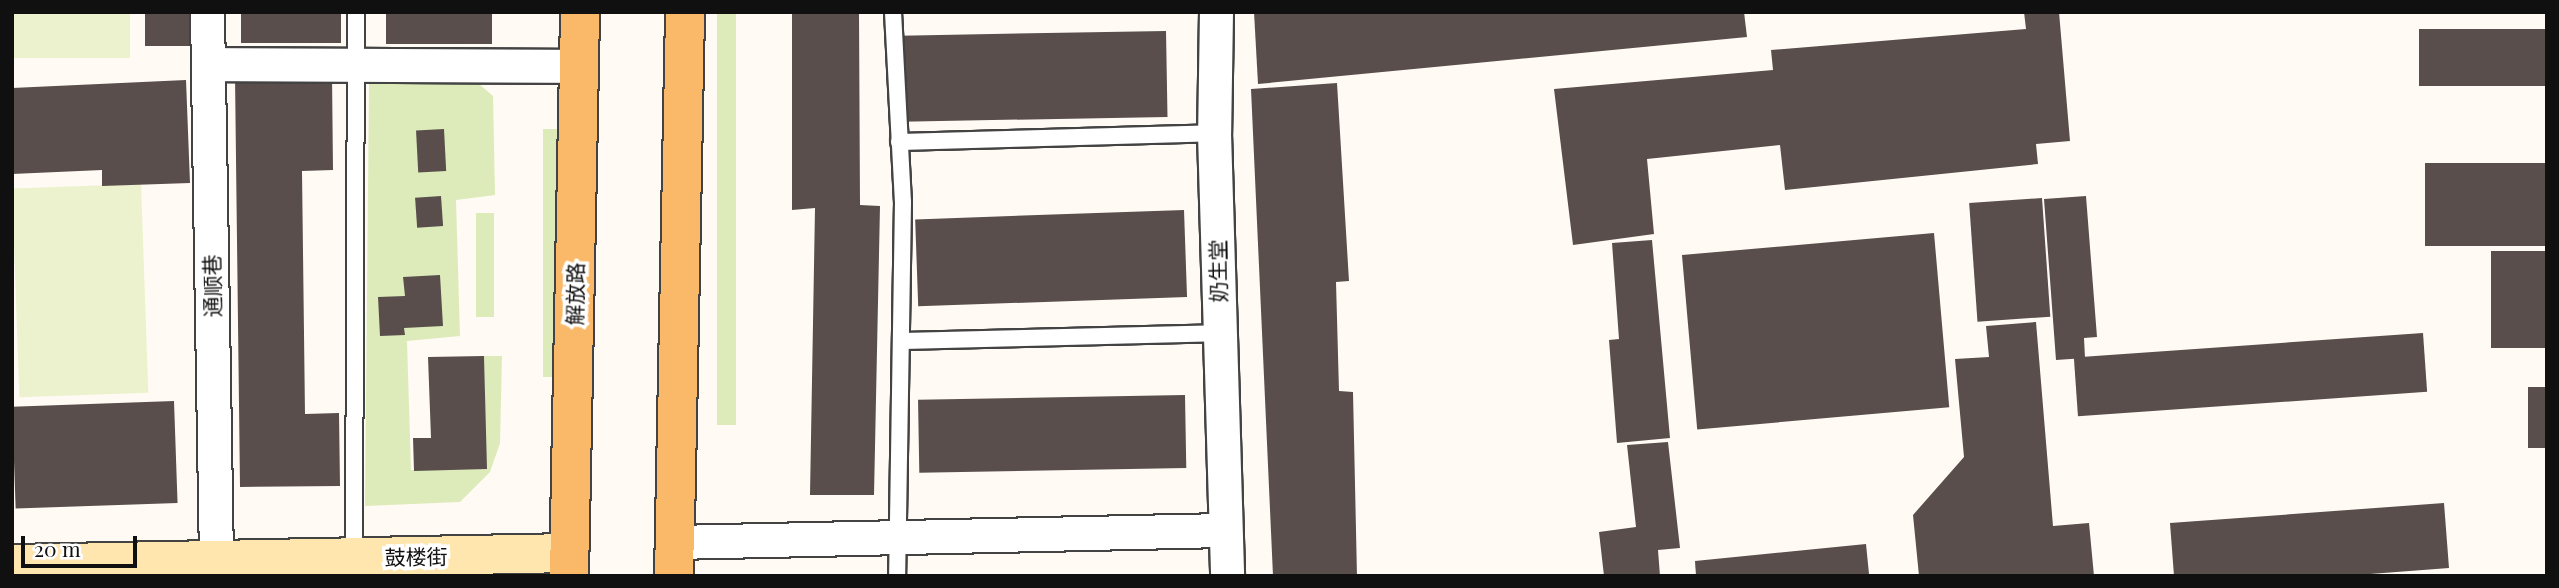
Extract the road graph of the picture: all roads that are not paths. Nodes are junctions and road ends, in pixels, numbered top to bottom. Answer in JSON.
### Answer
{"nodes":[{"id":1,"x":207,"y":12,"type":"edge"},
{"id":2,"x":356,"y":12,"type":"edge"},
{"id":3,"x":580,"y":12,"type":"edge"},
{"id":4,"x":685,"y":12,"type":"edge"},
{"id":5,"x":892,"y":12,"type":"edge"},
{"id":6,"x":1216,"y":12,"type":"edge"},
{"id":7,"x":208,"y":64,"type":"junction"},
{"id":8,"x":355,"y":65,"type":"junction"},
{"id":9,"x":579,"y":66,"type":"junction"},
{"id":10,"x":1214,"y":133,"type":"junction"},
{"id":11,"x":900,"y":142,"type":"junction"},
{"id":12,"x":1218,"y":334,"type":"junction"},
{"id":13,"x":901,"y":341,"type":"junction"},
{"id":14,"x":1225,"y":530,"type":"junction"},
{"id":15,"x":898,"y":536,"type":"junction"},
{"id":16,"x":12,"y":550,"type":"edge"},
{"id":17,"x":354,"y":550,"type":"junction"},
{"id":18,"x":216,"y":553,"type":"junction"},
{"id":19,"x":568,"y":555,"type":"edge"},
{"id":20,"x":301,"y":559,"type":"edge"},
{"id":21,"x":674,"y":559,"type":"edge"},
{"id":22,"x":12,"y":564,"type":"edge"},
{"id":23,"x":897,"y":576,"type":"edge"},
{"id":24,"x":1227,"y":576,"type":"edge"}],
"edges":[{"from":1,"to":7,"type":"street","name":"通顺巷"},
{"from":2,"to":8,"type":"lane"},
{"from":3,"to":9,"type":"main road","name":"解放路"},
{"from":4,"to":21,"type":"main road"},
{"from":5,"to":11,"type":"lane"},
{"from":6,"to":10,"type":"street","name":"奶生堂"},
{"from":7,"to":8,"type":"street"},
{"from":7,"to":18,"type":"street","name":"通顺巷"},
{"from":8,"to":9,"type":"street"},
{"from":8,"to":17,"type":"lane"},
{"from":9,"to":19,"type":"main road","name":"解放路"},
{"from":10,"to":11,"type":"lane"},
{"from":10,"to":12,"type":"street","name":"奶生堂"},
{"from":11,"to":13,"type":"lane"},
{"from":12,"to":13,"type":"lane"},
{"from":12,"to":14,"type":"street","name":"奶生堂"},
{"from":13,"to":15,"type":"lane"},
{"from":14,"to":15,"type":"street"},
{"from":14,"to":24,"type":"street","name":"奶生堂"},
{"from":15,"to":21,"type":"street"},
{"from":15,"to":23,"type":"lane"},
{"from":16,"to":18,"type":"street","name":"鼓楼街"},
{"from":17,"to":19,"type":"street","name":"鼓楼街"},
{"from":17,"to":20,"type":"street","name":"鼓楼街"},
{"from":18,"to":20,"type":"street","name":"鼓楼街"},
{"from":18,"to":22,"type":"street","name":"鼓楼街"}]}
